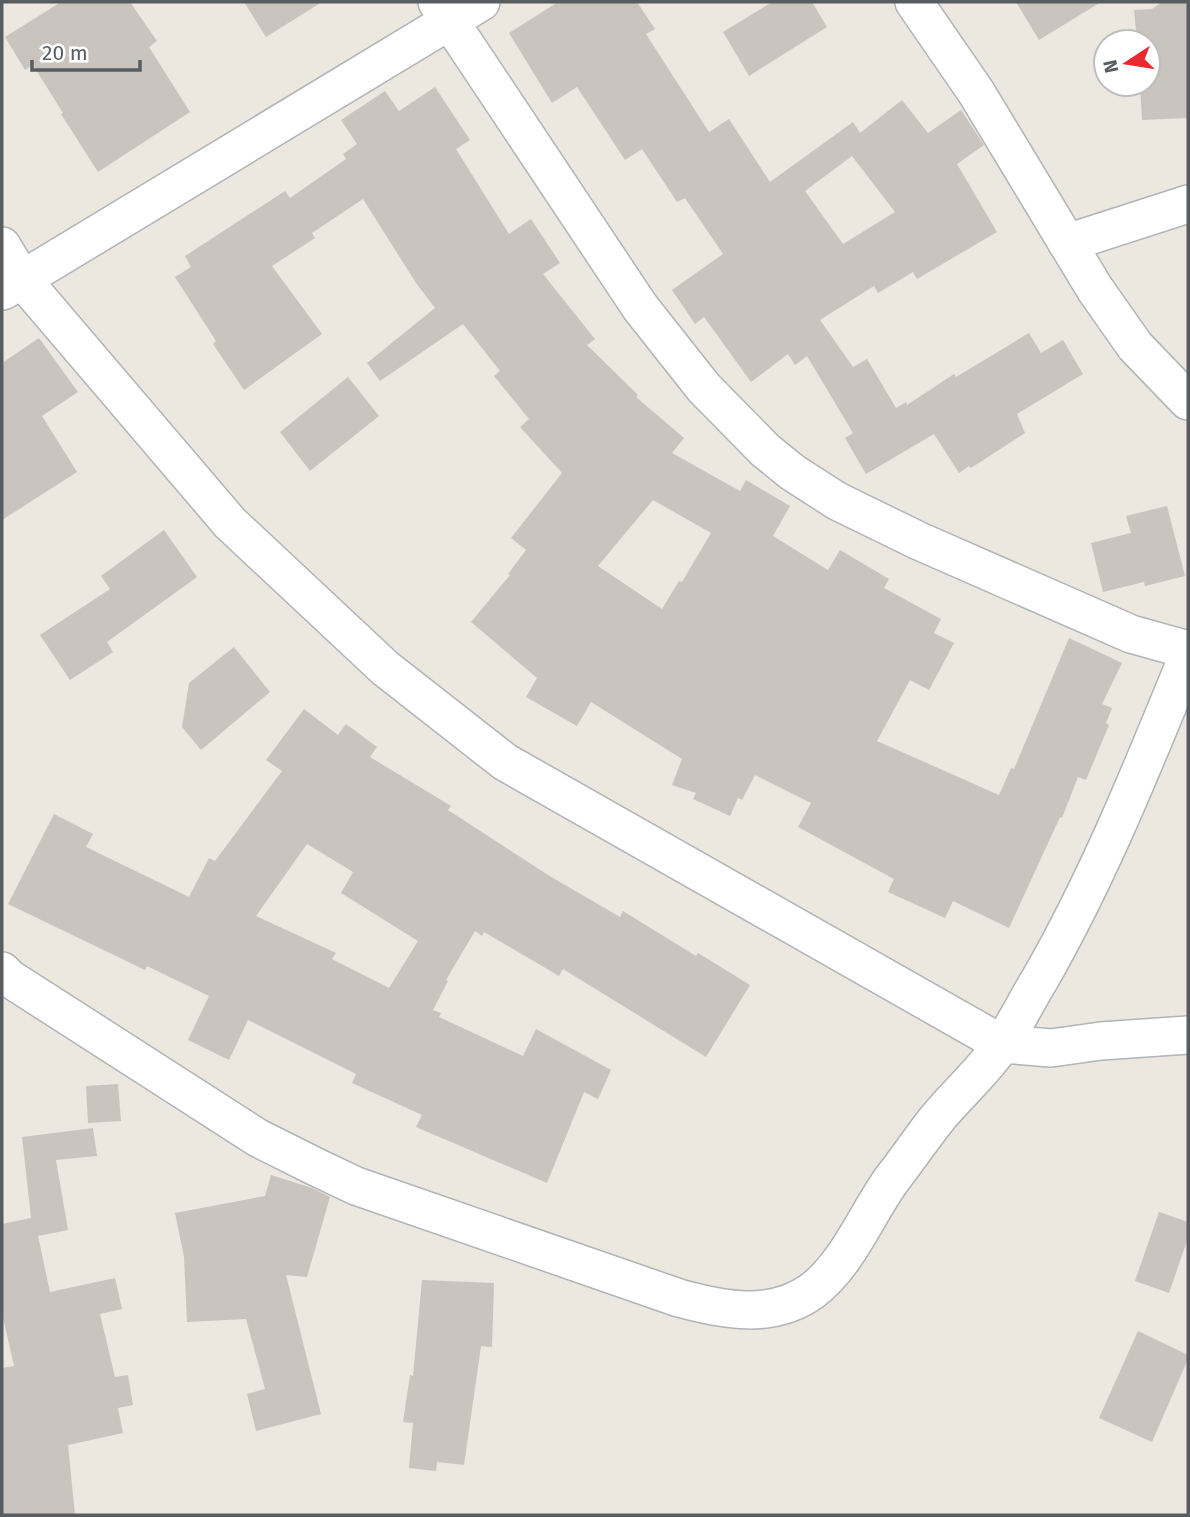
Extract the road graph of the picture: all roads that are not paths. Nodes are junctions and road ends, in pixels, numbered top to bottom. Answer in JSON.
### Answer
{"nodes":[{"id":1,"x":481,"y":2,"type":"edge"},
{"id":2,"x":914,"y":2,"type":"edge"},
{"id":3,"x":443,"y":11,"type":"edge"},
{"id":4,"x":1188,"y":204,"type":"edge"},
{"id":5,"x":1067,"y":243,"type":"junction"},
{"id":6,"x":2,"y":246,"type":"edge"},
{"id":7,"x":11,"y":285,"type":"edge"},
{"id":8,"x":1188,"y":401,"type":"edge"},
{"id":9,"x":1188,"y":650,"type":"edge"},
{"id":10,"x":1188,"y":656,"type":"edge"},
{"id":11,"x":2,"y":971,"type":"edge"},
{"id":12,"x":1188,"y":1035,"type":"edge"},
{"id":13,"x":1002,"y":1044,"type":"junction"}],
"edges":[{"from":1,"to":3,"type":"street"},
{"from":2,"to":5,"type":"street"},
{"from":3,"to":7,"type":"street"},
{"from":3,"to":9,"type":"street"},
{"from":4,"to":5,"type":"street"},
{"from":5,"to":8,"type":"street"},
{"from":6,"to":7,"type":"street"},
{"from":7,"to":13,"type":"street"},
{"from":10,"to":13,"type":"street"},
{"from":11,"to":13,"type":"street"},
{"from":12,"to":13,"type":"street"}]}
